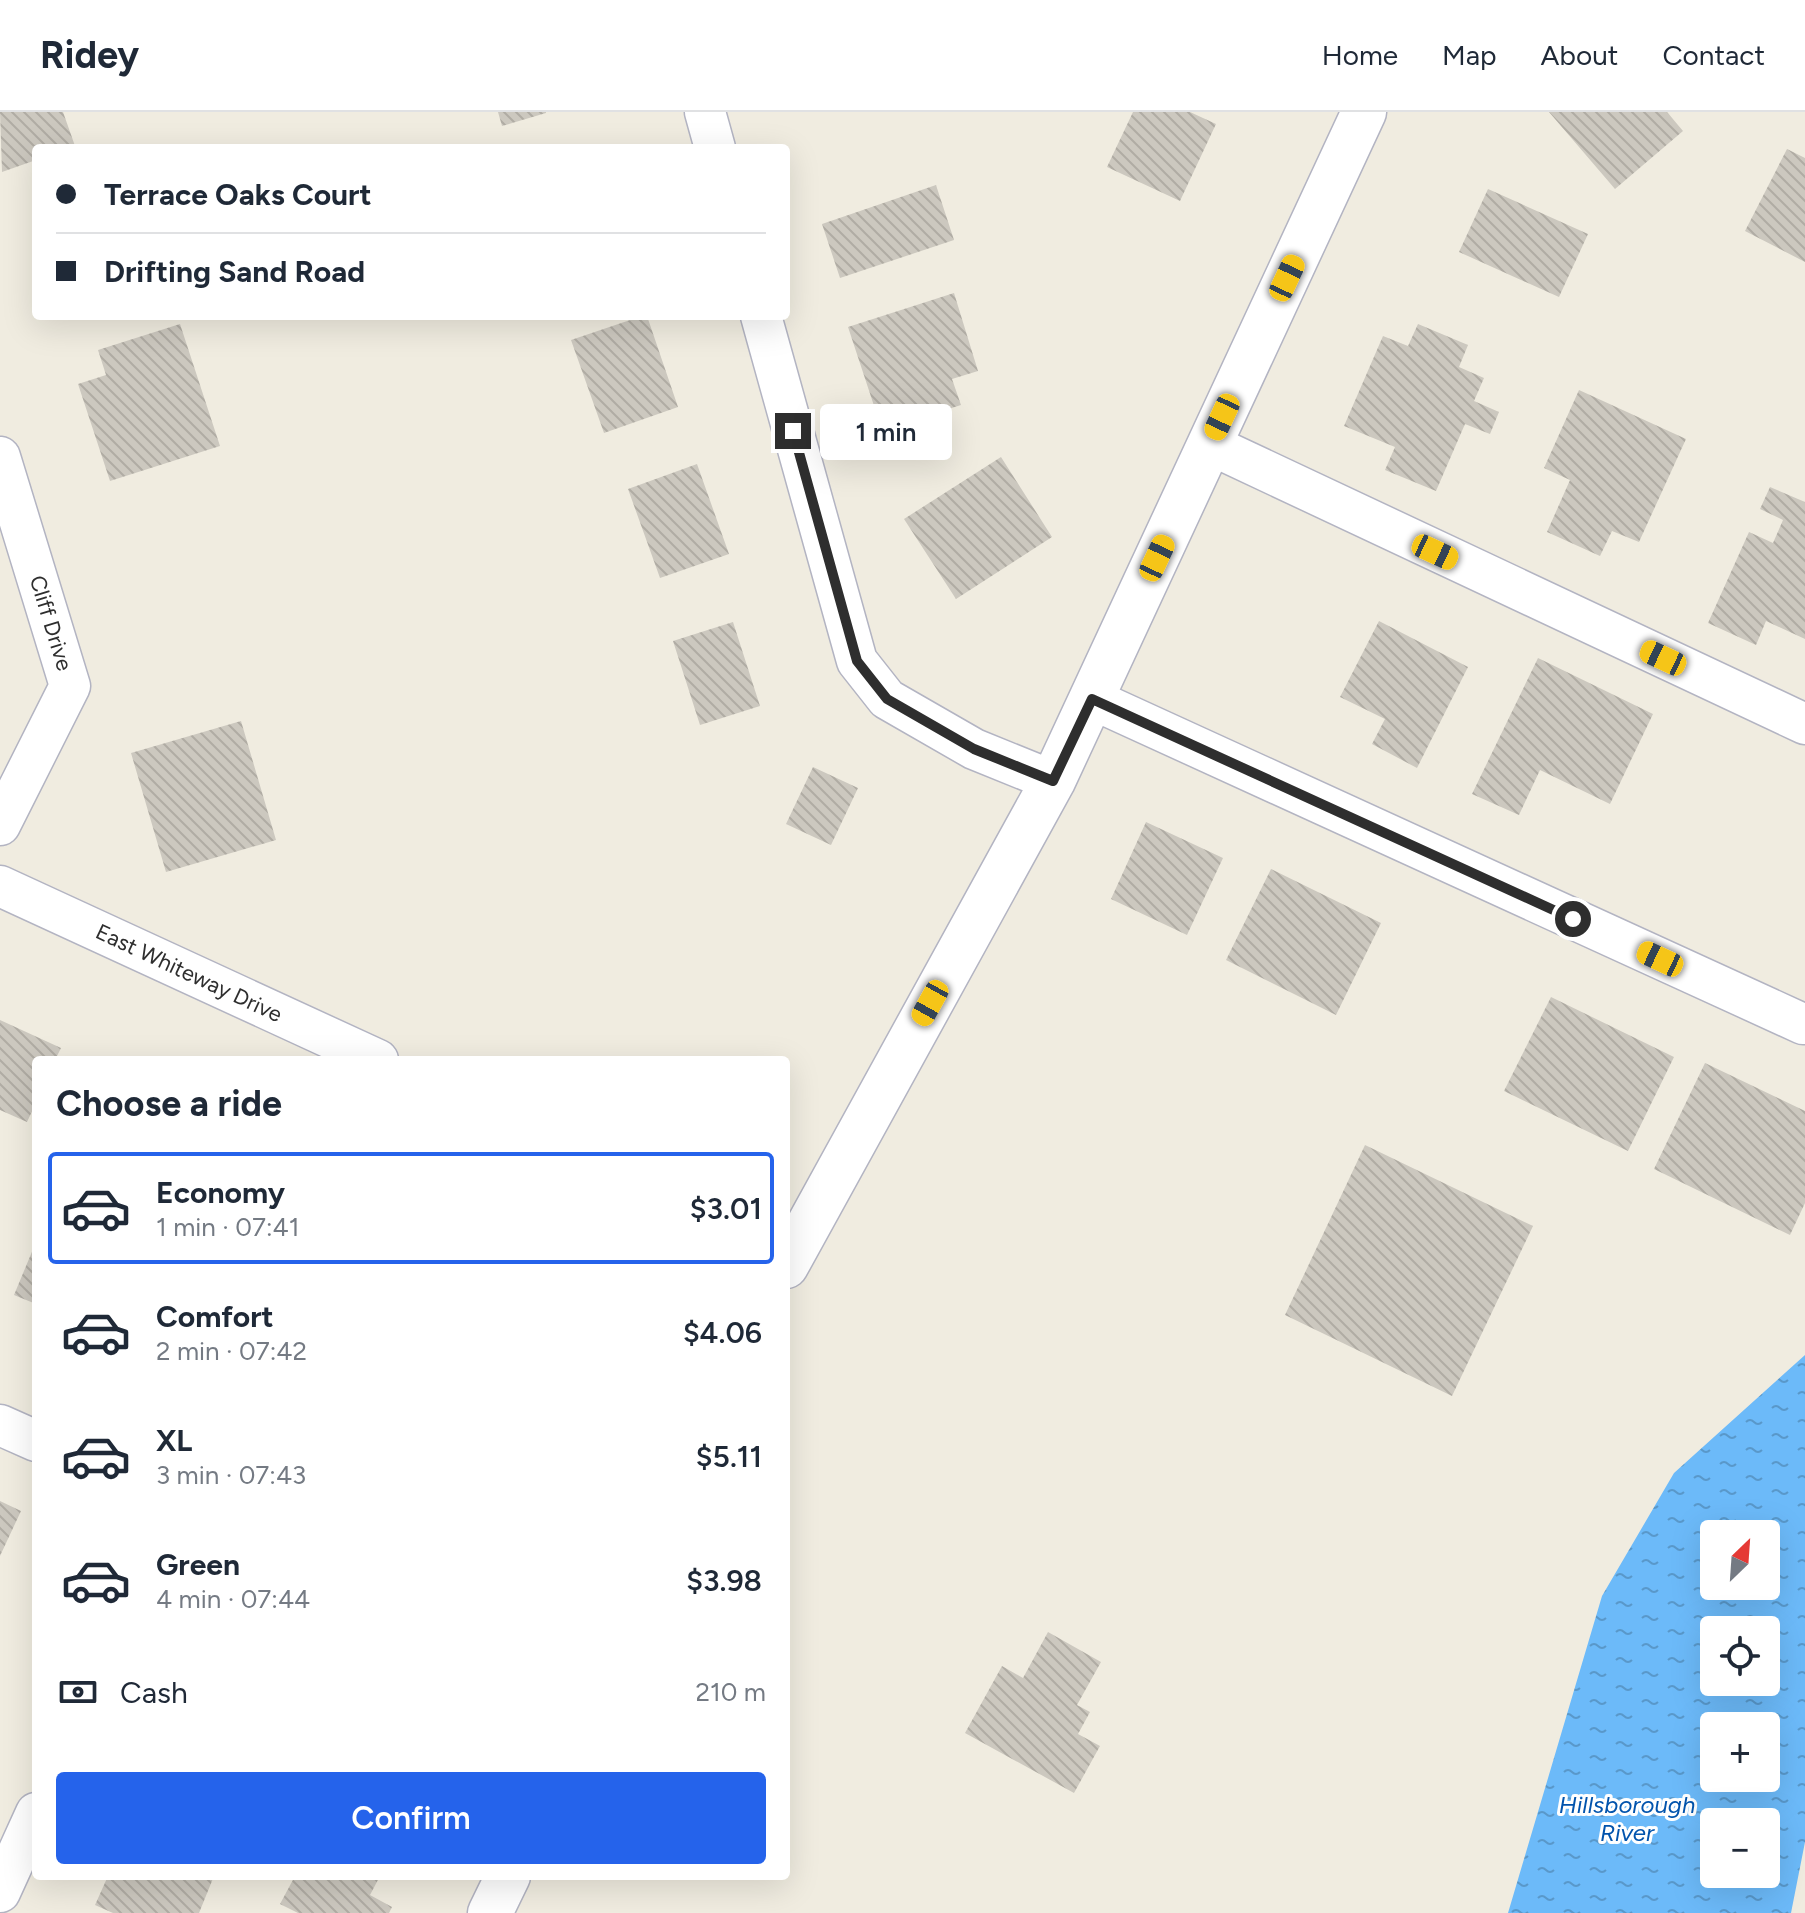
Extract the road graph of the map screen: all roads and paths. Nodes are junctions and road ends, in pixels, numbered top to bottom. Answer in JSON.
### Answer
{"nodes":[{"id":1,"x":705,"y":112,"type":"edge"},
{"id":2,"x":1364,"y":112,"type":"edge"},
{"id":3,"x":714,"y":144,"type":"edge"},
{"id":4,"x":762,"y":320,"type":"edge"},
{"id":5,"x":1209,"y":444,"type":"junction"},
{"id":6,"x":0,"y":457,"type":"edge"},
{"id":7,"x":1092,"y":699,"type":"junction"},
{"id":8,"x":1805,"y":724,"type":"edge"},
{"id":9,"x":1053,"y":781,"type":"junction"},
{"id":10,"x":0,"y":825,"type":"edge"},
{"id":11,"x":0,"y":886,"type":"edge"},
{"id":12,"x":1805,"y":1023,"type":"edge"},
{"id":13,"x":369,"y":1056,"type":"edge"},
{"id":14,"x":790,"y":1254,"type":"edge"},
{"id":15,"x":0,"y":1425,"type":"edge"},
{"id":16,"x":32,"y":1439,"type":"edge"},
{"id":17,"x":32,"y":1822,"type":"edge"},
{"id":18,"x":506,"y":1880,"type":"edge"},
{"id":19,"x":0,"y":1892,"type":"edge"},
{"id":20,"x":490,"y":1913,"type":"edge"}],
"edges":[{"from":1,"to":3,"type":"street"},
{"from":2,"to":5,"type":"street"},
{"from":4,"to":9,"type":"street"},
{"from":5,"to":7,"type":"street"},
{"from":5,"to":8,"type":"street"},
{"from":6,"to":10,"type":"street","name":"Cliff Drive"},
{"from":7,"to":9,"type":"street"},
{"from":7,"to":12,"type":"street"},
{"from":9,"to":14,"type":"street"},
{"from":11,"to":13,"type":"street","name":"East Whiteway Drive"},
{"from":15,"to":16,"type":"street"},
{"from":17,"to":19,"type":"street"},
{"from":18,"to":20,"type":"street"}]}
